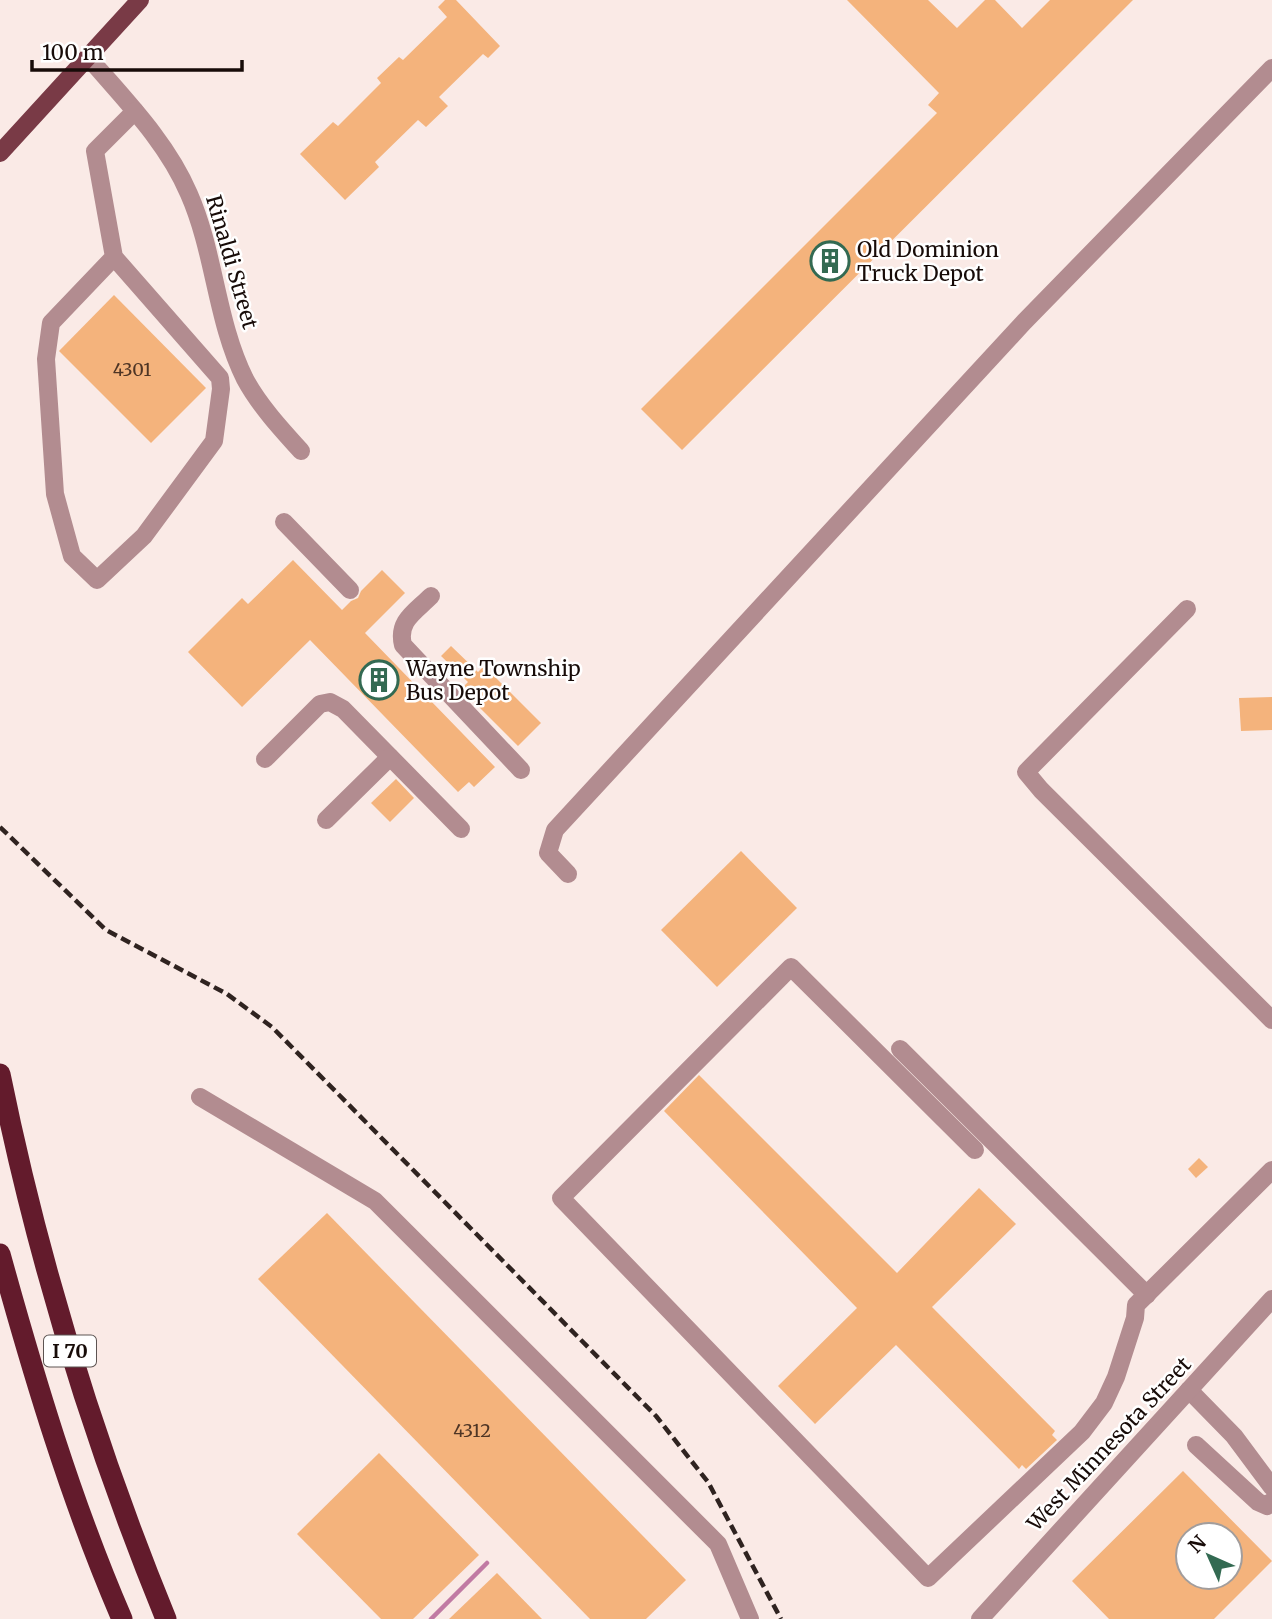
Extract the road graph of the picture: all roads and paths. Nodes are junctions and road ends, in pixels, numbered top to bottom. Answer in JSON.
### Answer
{"nodes":[{"id":1,"x":140,"y":0,"type":"edge"},
{"id":2,"x":88,"y":57,"type":"junction"},
{"id":3,"x":1272,"y":68,"type":"edge"},
{"id":4,"x":135,"y":111,"type":"junction"},
{"id":5,"x":0,"y":153,"type":"edge"},
{"id":6,"x":114,"y":257,"type":"junction"},
{"id":7,"x":243,"y":372,"type":"junction"},
{"id":8,"x":220,"y":378,"type":"junction"},
{"id":9,"x":300,"y":451,"type":"dead end"},
{"id":10,"x":284,"y":522,"type":"dead end"},
{"id":11,"x":350,"y":590,"type":"dead end"},
{"id":12,"x":431,"y":596,"type":"dead end"},
{"id":13,"x":1187,"y":609,"type":"dead end"},
{"id":14,"x":390,"y":757,"type":"junction"},
{"id":15,"x":265,"y":759,"type":"dead end"},
{"id":16,"x":521,"y":769,"type":"dead end"},
{"id":17,"x":326,"y":820,"type":"dead end"},
{"id":18,"x":461,"y":830,"type":"dead end"},
{"id":19,"x":568,"y":874,"type":"dead end"},
{"id":20,"x":1272,"y":1020,"type":"edge"},
{"id":21,"x":900,"y":1049,"type":"dead end"},
{"id":22,"x":0,"y":1074,"type":"edge"},
{"id":23,"x":200,"y":1097,"type":"dead end"},
{"id":24,"x":975,"y":1150,"type":"dead end"},
{"id":25,"x":1272,"y":1170,"type":"edge"},
{"id":26,"x":0,"y":1254,"type":"edge"},
{"id":27,"x":1147,"y":1295,"type":"junction"},
{"id":28,"x":1272,"y":1299,"type":"edge"},
{"id":29,"x":1189,"y":1390,"type":"junction"},
{"id":30,"x":1234,"y":1436,"type":"junction"},
{"id":31,"x":1196,"y":1445,"type":"dead end"},
{"id":32,"x":1212,"y":1459,"type":"junction"},
{"id":33,"x":1266,"y":1463,"type":"edge"},
{"id":34,"x":1272,"y":1487,"type":"edge"},
{"id":35,"x":1272,"y":1501,"type":"edge"},
{"id":36,"x":122,"y":1619,"type":"edge"},
{"id":37,"x":166,"y":1619,"type":"edge"},
{"id":38,"x":750,"y":1619,"type":"edge"},
{"id":39,"x":980,"y":1619,"type":"edge"}],
"edges":[{"from":1,"to":2,"type":"main road"},
{"from":2,"to":4,"type":"street","name":"Rinaldi Street"},
{"from":2,"to":5,"type":"main road"},
{"from":3,"to":19,"type":"street"},
{"from":4,"to":6,"type":"street"},
{"from":4,"to":7,"type":"street","name":"Rinaldi Street"},
{"from":6,"to":8,"type":"street"},
{"from":6,"to":8,"type":"street"},
{"from":7,"to":8,"type":"street"},
{"from":7,"to":9,"type":"street","name":"Rinaldi Street"},
{"from":10,"to":11,"type":"street"},
{"from":12,"to":16,"type":"street"},
{"from":13,"to":20,"type":"street"},
{"from":14,"to":15,"type":"street"},
{"from":14,"to":17,"type":"street"},
{"from":14,"to":18,"type":"street"},
{"from":21,"to":27,"type":"street"},
{"from":22,"to":37,"type":"highway","number":"I 70"},
{"from":23,"to":38,"type":"street"},
{"from":24,"to":27,"type":"street"},
{"from":25,"to":27,"type":"street"},
{"from":26,"to":36,"type":"highway","number":"I 70"},
{"from":28,"to":29,"type":"street","name":"West Minnesota Street"},
{"from":29,"to":30,"type":"street"},
{"from":29,"to":39,"type":"street","name":"West Minnesota Street"},
{"from":30,"to":32,"type":"street"},
{"from":30,"to":33,"type":"street"},
{"from":31,"to":32,"type":"street"},
{"from":32,"to":35,"type":"street"},
{"from":33,"to":34,"type":"street"}]}
